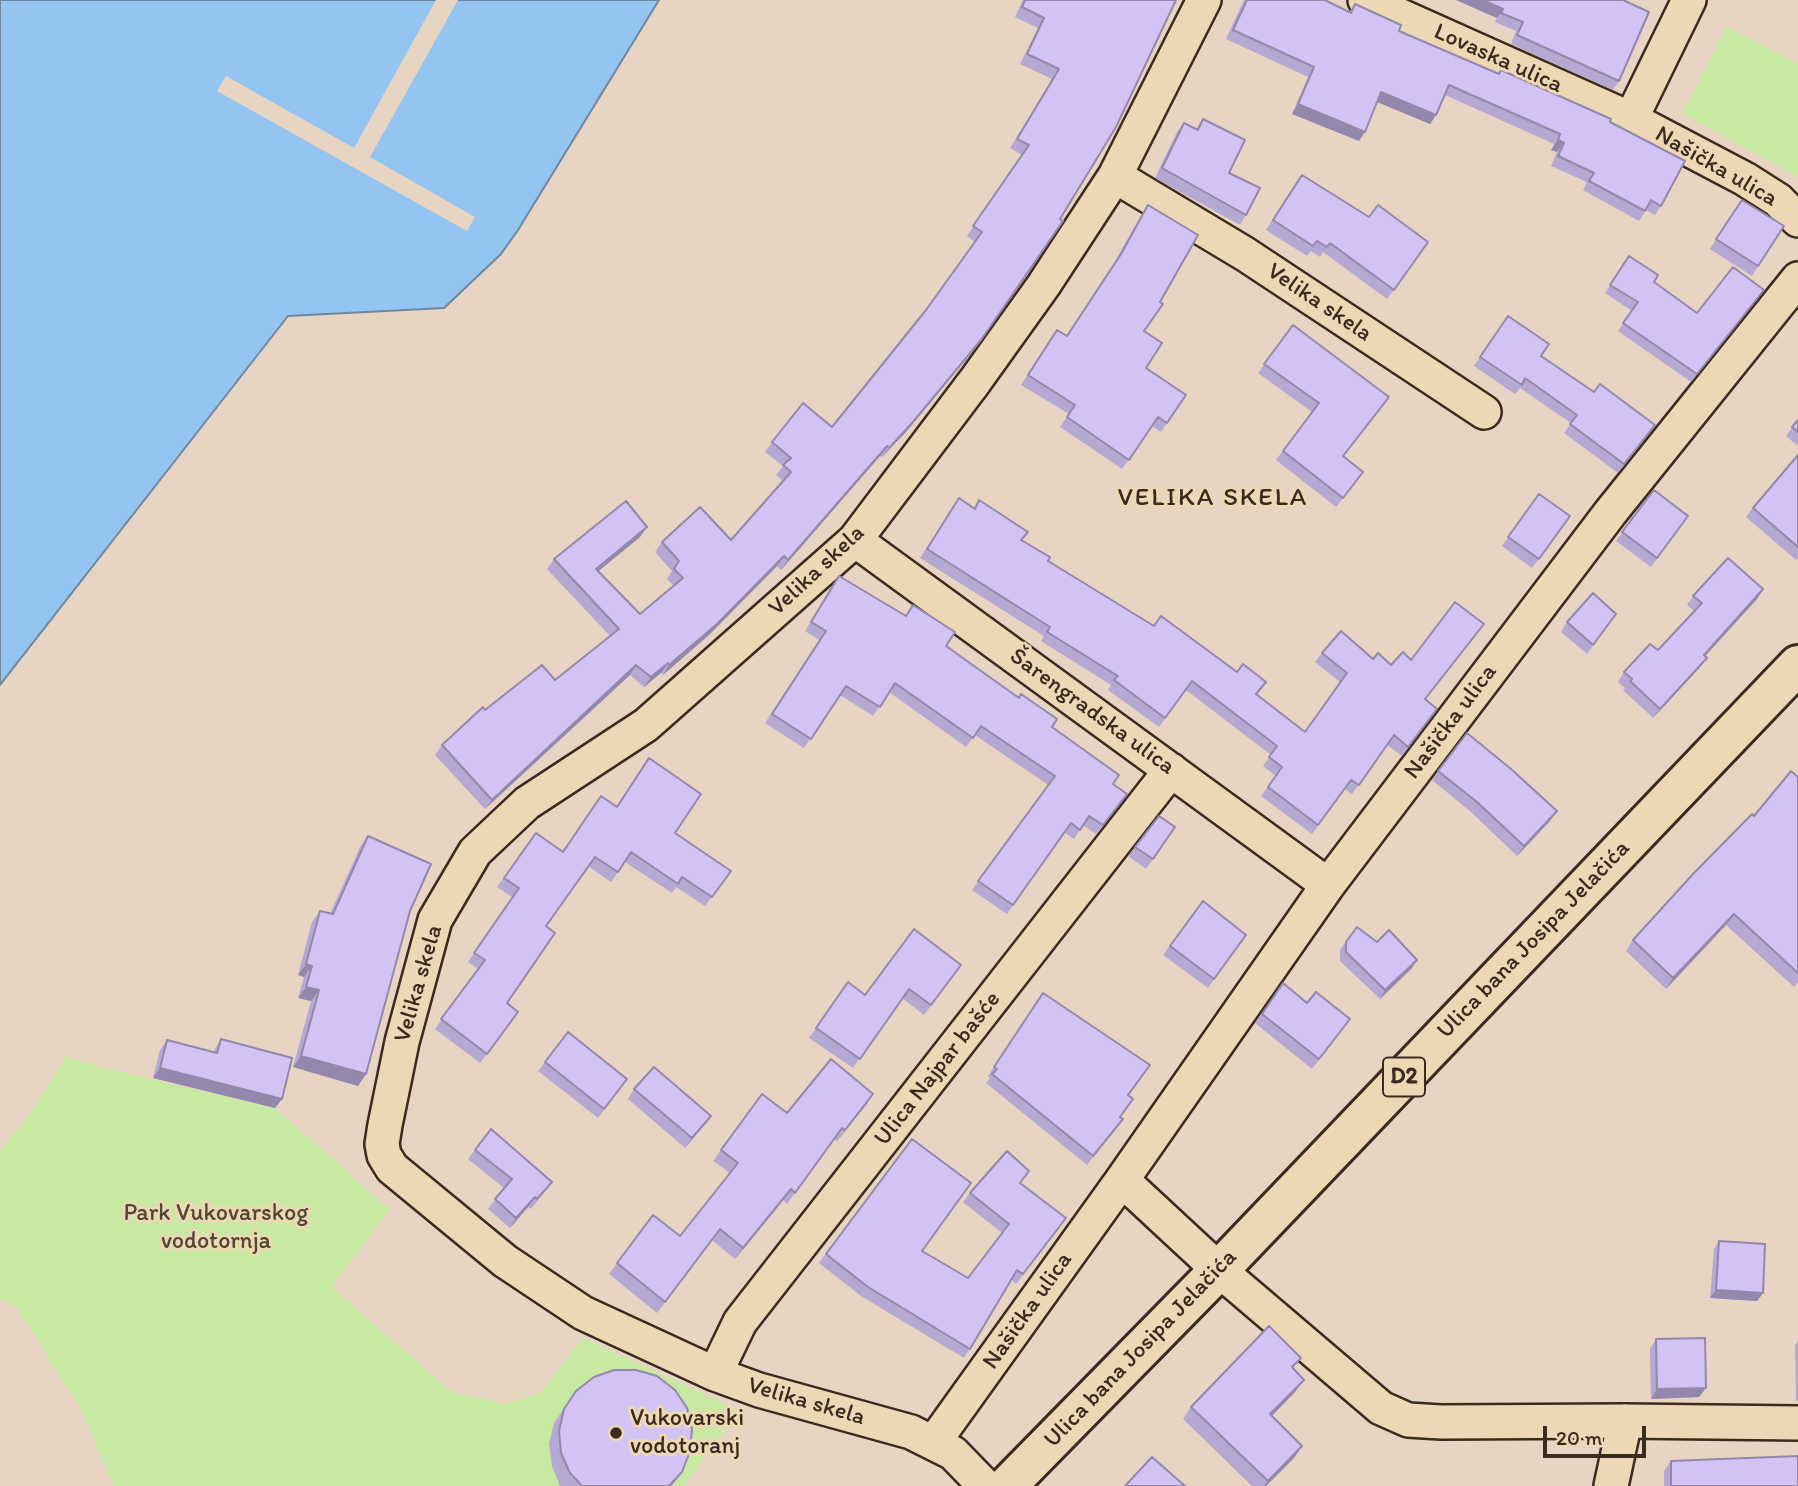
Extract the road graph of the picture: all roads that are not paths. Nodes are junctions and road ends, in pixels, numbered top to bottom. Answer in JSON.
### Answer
{"nodes":[{"id":1,"x":1204,"y":0,"type":"edge"},
{"id":2,"x":1365,"y":0,"type":"edge"},
{"id":3,"x":1689,"y":0,"type":"edge"},
{"id":4,"x":1630,"y":119,"type":"junction"},
{"id":5,"x":1115,"y":176,"type":"junction"},
{"id":6,"x":1798,"y":220,"type":"edge"},
{"id":7,"x":1798,"y":279,"type":"edge"},
{"id":8,"x":1484,"y":412,"type":"dead end"},
{"id":9,"x":855,"y":540,"type":"junction"},
{"id":10,"x":1798,"y":665,"type":"edge"},
{"id":11,"x":1171,"y":770,"type":"junction"},
{"id":12,"x":1328,"y":885,"type":"junction"},
{"id":13,"x":1122,"y":1180,"type":"junction"},
{"id":14,"x":1219,"y":1270,"type":"junction"},
{"id":15,"x":715,"y":1374,"type":"junction"},
{"id":16,"x":1625,"y":1421,"type":"junction"},
{"id":17,"x":1798,"y":1423,"type":"edge"},
{"id":18,"x":934,"y":1442,"type":"junction"},
{"id":19,"x":985,"y":1486,"type":"edge"},
{"id":20,"x":1007,"y":1486,"type":"edge"},
{"id":21,"x":1611,"y":1486,"type":"edge"}],
"edges":[{"from":1,"to":5,"type":"street","name":"Velika skela"},
{"from":2,"to":4,"type":"street","name":"Lovaska ulica"},
{"from":3,"to":4,"type":"street"},
{"from":4,"to":6,"type":"street","name":"Našička ulica"},
{"from":5,"to":8,"type":"street","name":"Velika skela"},
{"from":5,"to":9,"type":"street","name":"Velika skela"},
{"from":7,"to":12,"type":"street","name":"Našička ulica"},
{"from":9,"to":11,"type":"street","name":"Šarengradska ulica"},
{"from":9,"to":15,"type":"street","name":"Velika skela"},
{"from":10,"to":14,"type":"main road","name":"Ulica bana Josipa Jelačića","number":"D2"},
{"from":11,"to":12,"type":"street","name":"Šarengradska ulica"},
{"from":11,"to":15,"type":"street","name":"Ulica Najpar bašće"},
{"from":12,"to":13,"type":"street","name":"Našička ulica"},
{"from":13,"to":14,"type":"street"},
{"from":13,"to":18,"type":"street","name":"Našička ulica"},
{"from":14,"to":16,"type":"street"},
{"from":14,"to":20,"type":"main road","name":"Ulica bana Josipa Jelačića","number":"D2"},
{"from":15,"to":18,"type":"street","name":"Velika skela"},
{"from":16,"to":17,"type":"street"},
{"from":16,"to":21,"type":"street"},
{"from":18,"to":19,"type":"street","name":"Velika skela"}]}
